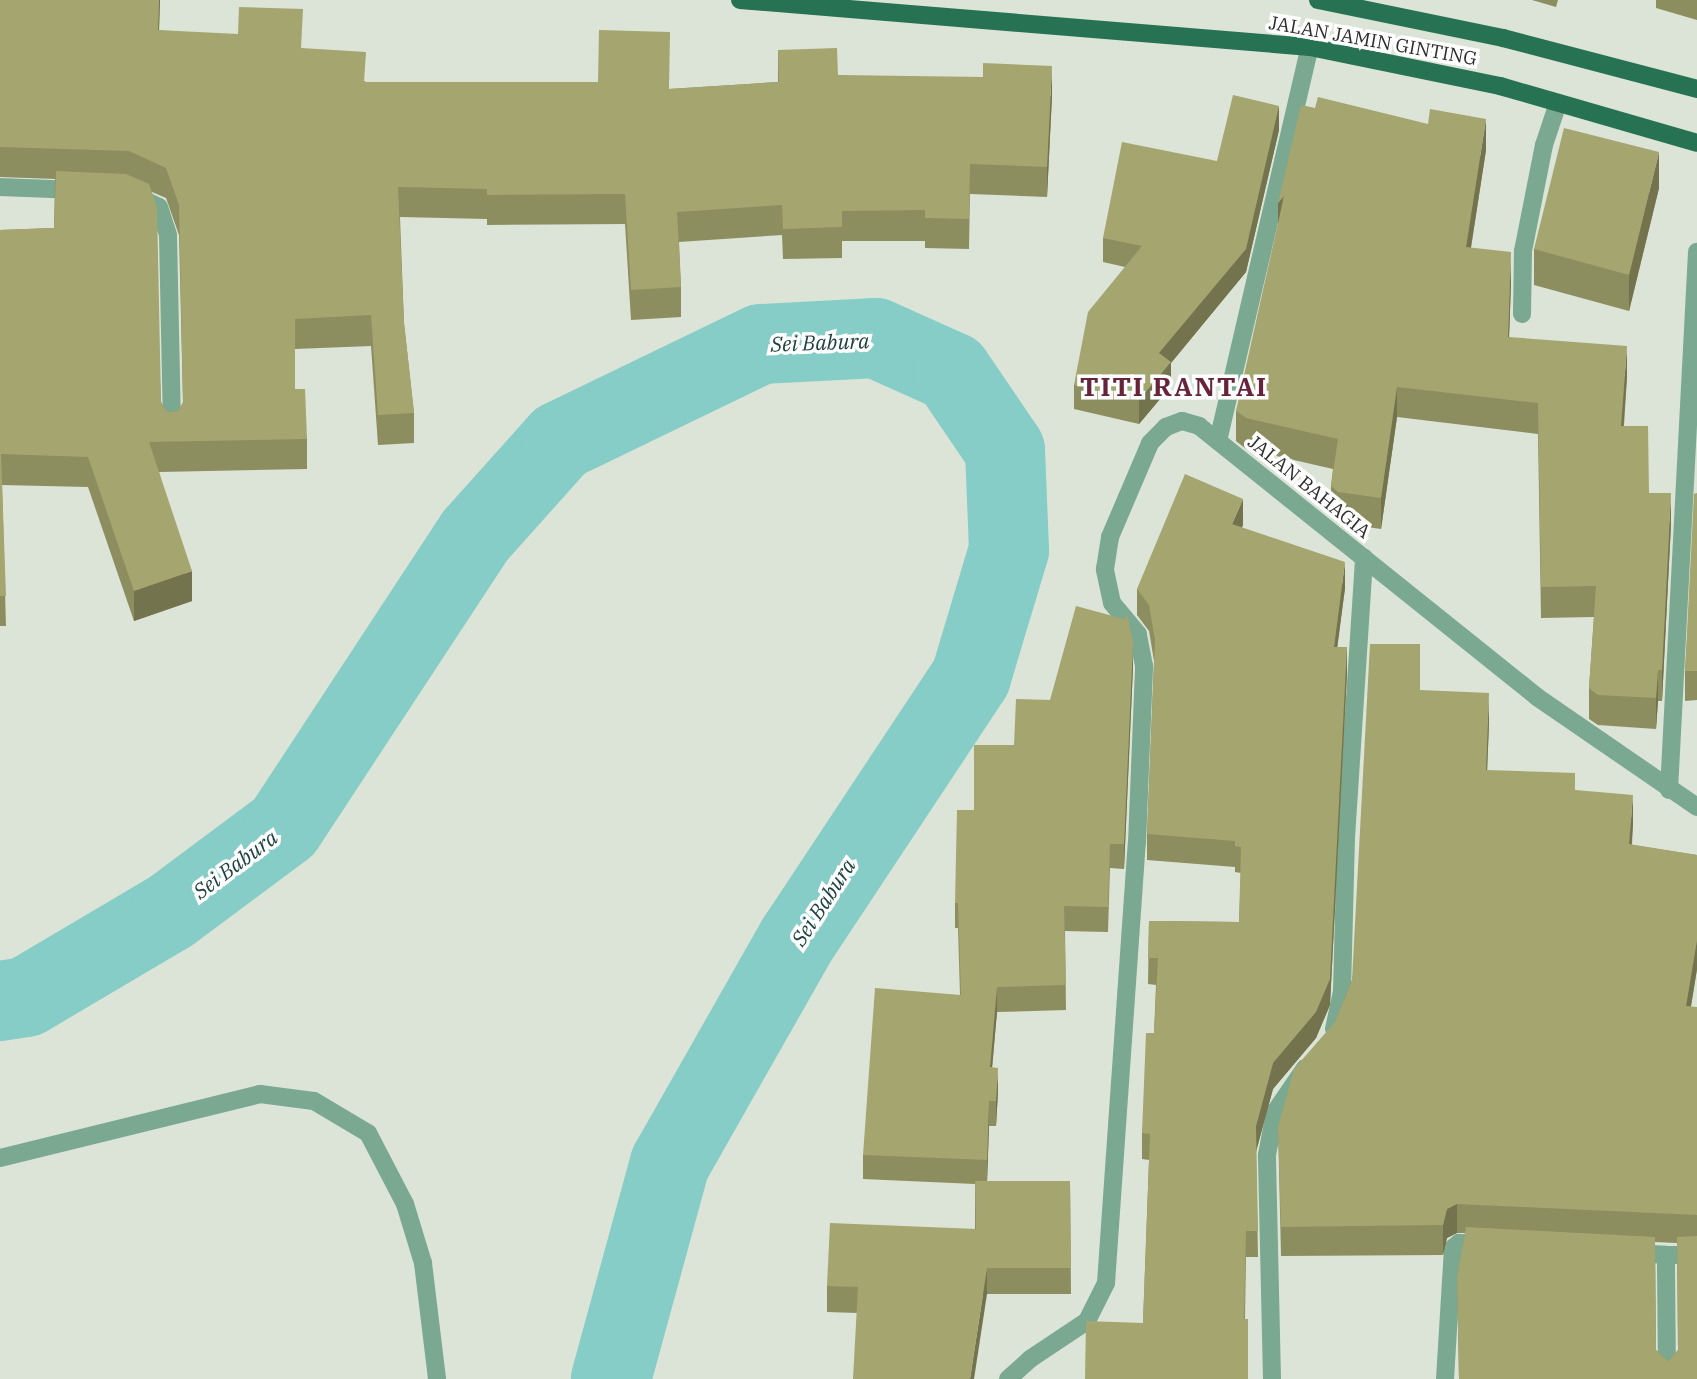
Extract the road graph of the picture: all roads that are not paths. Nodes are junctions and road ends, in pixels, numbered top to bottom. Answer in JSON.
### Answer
{"nodes":[{"id":1,"x":740,"y":0,"type":"edge"},
{"id":2,"x":1318,"y":0,"type":"edge"},
{"id":3,"x":1310,"y":47,"type":"junction"},
{"id":4,"x":1697,"y":89,"type":"edge"},
{"id":5,"x":1558,"y":103,"type":"junction"},
{"id":6,"x":1697,"y":143,"type":"edge"},
{"id":7,"x":0,"y":187,"type":"edge"},
{"id":8,"x":92,"y":191,"type":"edge"},
{"id":9,"x":117,"y":192,"type":"edge"},
{"id":10,"x":1697,"y":252,"type":"edge"},
{"id":11,"x":1522,"y":314,"type":"dead end"},
{"id":12,"x":172,"y":432,"type":"edge"},
{"id":13,"x":1218,"y":441,"type":"junction"},
{"id":14,"x":1364,"y":558,"type":"junction"},
{"id":15,"x":1669,"y":790,"type":"junction"},
{"id":16,"x":1697,"y":807,"type":"edge"},
{"id":17,"x":0,"y":1158,"type":"edge"},
{"id":18,"x":1500,"y":1245,"type":"edge"},
{"id":19,"x":1611,"y":1252,"type":"edge"},
{"id":20,"x":1666,"y":1255,"type":"junction"},
{"id":21,"x":1697,"y":1255,"type":"edge"},
{"id":22,"x":437,"y":1379,"type":"edge"},
{"id":23,"x":1008,"y":1379,"type":"edge"},
{"id":24,"x":1272,"y":1379,"type":"edge"},
{"id":25,"x":1445,"y":1379,"type":"edge"},
{"id":26,"x":1667,"y":1379,"type":"edge"}],
"edges":[{"from":1,"to":3,"type":"main road","name":"JALAN JAMIN GINTING"},
{"from":2,"to":4,"type":"main road","name":"JALAN JAMIN GINTING"},
{"from":3,"to":5,"type":"main road","name":"JALAN JAMIN GINTING"},
{"from":3,"to":13,"type":"street","name":"JALAN BAHAGIA"},
{"from":5,"to":6,"type":"main road","name":"JALAN JAMIN GINTING"},
{"from":5,"to":11,"type":"street"},
{"from":7,"to":8,"type":"street"},
{"from":9,"to":12,"type":"street"},
{"from":10,"to":15,"type":"street"},
{"from":13,"to":14,"type":"street","name":"JALAN BAHAGIA"},
{"from":13,"to":23,"type":"street"},
{"from":14,"to":15,"type":"street","name":"JALAN BAHAGIA"},
{"from":14,"to":24,"type":"street"},
{"from":15,"to":16,"type":"street","name":"JALAN BAHAGIA"},
{"from":17,"to":22,"type":"street"},
{"from":18,"to":25,"type":"street"},
{"from":19,"to":20,"type":"street"},
{"from":20,"to":21,"type":"street"},
{"from":20,"to":26,"type":"street"}]}
